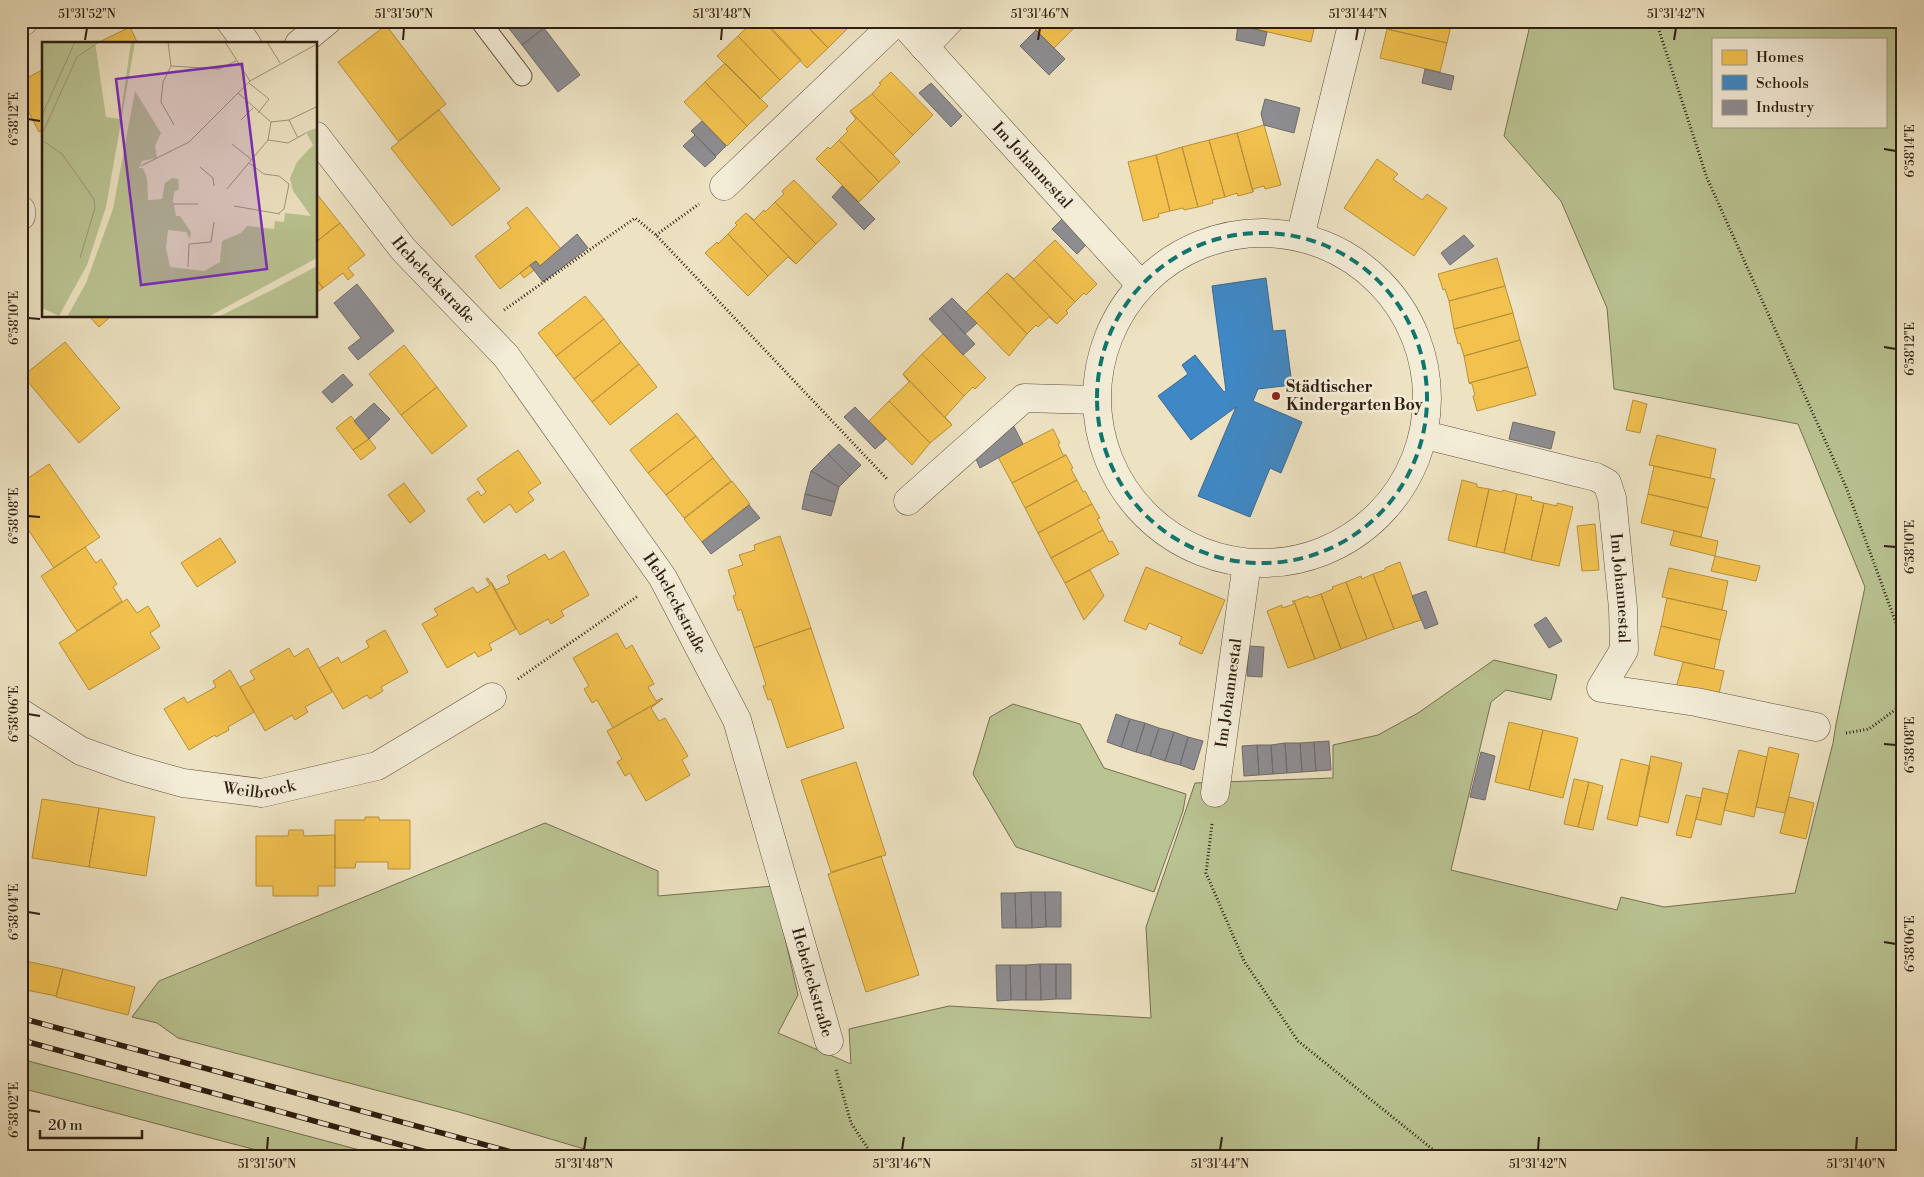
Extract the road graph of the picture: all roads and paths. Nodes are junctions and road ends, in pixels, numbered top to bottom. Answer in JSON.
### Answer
{"nodes":[{"id":1,"x":230,"y":21,"type":"edge"},
{"id":2,"x":327,"y":21,"type":"edge"},
{"id":3,"x":480,"y":21,"type":"edge"},
{"id":4,"x":897,"y":21,"type":"edge"},
{"id":5,"x":902,"y":21,"type":"edge"},
{"id":6,"x":949,"y":21,"type":"edge"},
{"id":7,"x":1353,"y":21,"type":"edge"},
{"id":8,"x":1656,"y":21,"type":"edge"},
{"id":9,"x":246,"y":42,"type":"edge"},
{"id":10,"x":301,"y":42,"type":"edge"},
{"id":11,"x":924,"y":47,"type":"junction"},
{"id":12,"x":522,"y":76,"type":"dead end"},
{"id":13,"x":318,"y":139,"type":"edge"},
{"id":14,"x":724,"y":186,"type":"joint"},
{"id":15,"x":21,"y":210,"type":"edge"},
{"id":16,"x":21,"y":216,"type":"edge"},
{"id":17,"x":1301,"y":233,"type":"junction"},
{"id":18,"x":656,"y":235,"type":"junction"},
{"id":19,"x":1140,"y":284,"type":"junction"},
{"id":20,"x":480,"y":328,"type":"junction"},
{"id":21,"x":1096,"y":400,"type":"junction"},
{"id":22,"x":1425,"y":434,"type":"junction"},
{"id":23,"x":908,"y":501,"type":"joint"},
{"id":24,"x":1247,"y":563,"type":"junction"},
{"id":25,"x":663,"y":578,"type":"junction"},
{"id":26,"x":1903,"y":642,"type":"edge"},
{"id":27,"x":492,"y":697,"type":"joint"},
{"id":28,"x":1903,"y":704,"type":"edge"},
{"id":29,"x":21,"y":713,"type":"edge"},
{"id":30,"x":1816,"y":727,"type":"joint"},
{"id":31,"x":1215,"y":793,"type":"joint"},
{"id":32,"x":829,"y":1041,"type":"joint"},
{"id":33,"x":873,"y":1156,"type":"edge"},
{"id":34,"x":1441,"y":1156,"type":"edge"}],
"edges":[{"from":1,"to":9,"type":"street"},
{"from":2,"to":10,"type":"street"},
{"from":3,"to":12,"type":"lane"},
{"from":4,"to":14,"type":"street"},
{"from":5,"to":11,"type":"street","name":"Im Johannestal"},
{"from":6,"to":11,"type":"street"},
{"from":7,"to":17,"type":"street"},
{"from":8,"to":26,"type":"path"},
{"from":11,"to":19,"type":"street","name":"Im Johannestal"},
{"from":13,"to":20,"type":"street","name":"Hebeleckstraße"},
{"from":14,"to":18,"type":"path"},
{"from":15,"to":16,"type":"street"},
{"from":17,"to":19,"type":"street"},
{"from":17,"to":22,"type":"street"},
{"from":18,"to":20,"type":"path"},
{"from":18,"to":23,"type":"path"},
{"from":19,"to":21,"type":"street"},
{"from":20,"to":25,"type":"street","name":"Hebeleckstraße"},
{"from":21,"to":23,"type":"street"},
{"from":21,"to":24,"type":"street"},
{"from":22,"to":24,"type":"street"},
{"from":22,"to":30,"type":"street","name":"Im Johannestal"},
{"from":24,"to":31,"type":"street","name":"Im Johannestal"},
{"from":25,"to":27,"type":"path"},
{"from":25,"to":32,"type":"street","name":"Hebeleckstraße"},
{"from":27,"to":29,"type":"street","name":"Weilbrock"},
{"from":28,"to":30,"type":"path"},
{"from":31,"to":34,"type":"path"},
{"from":32,"to":33,"type":"path","name":"Hebeleckstraße"}]}
